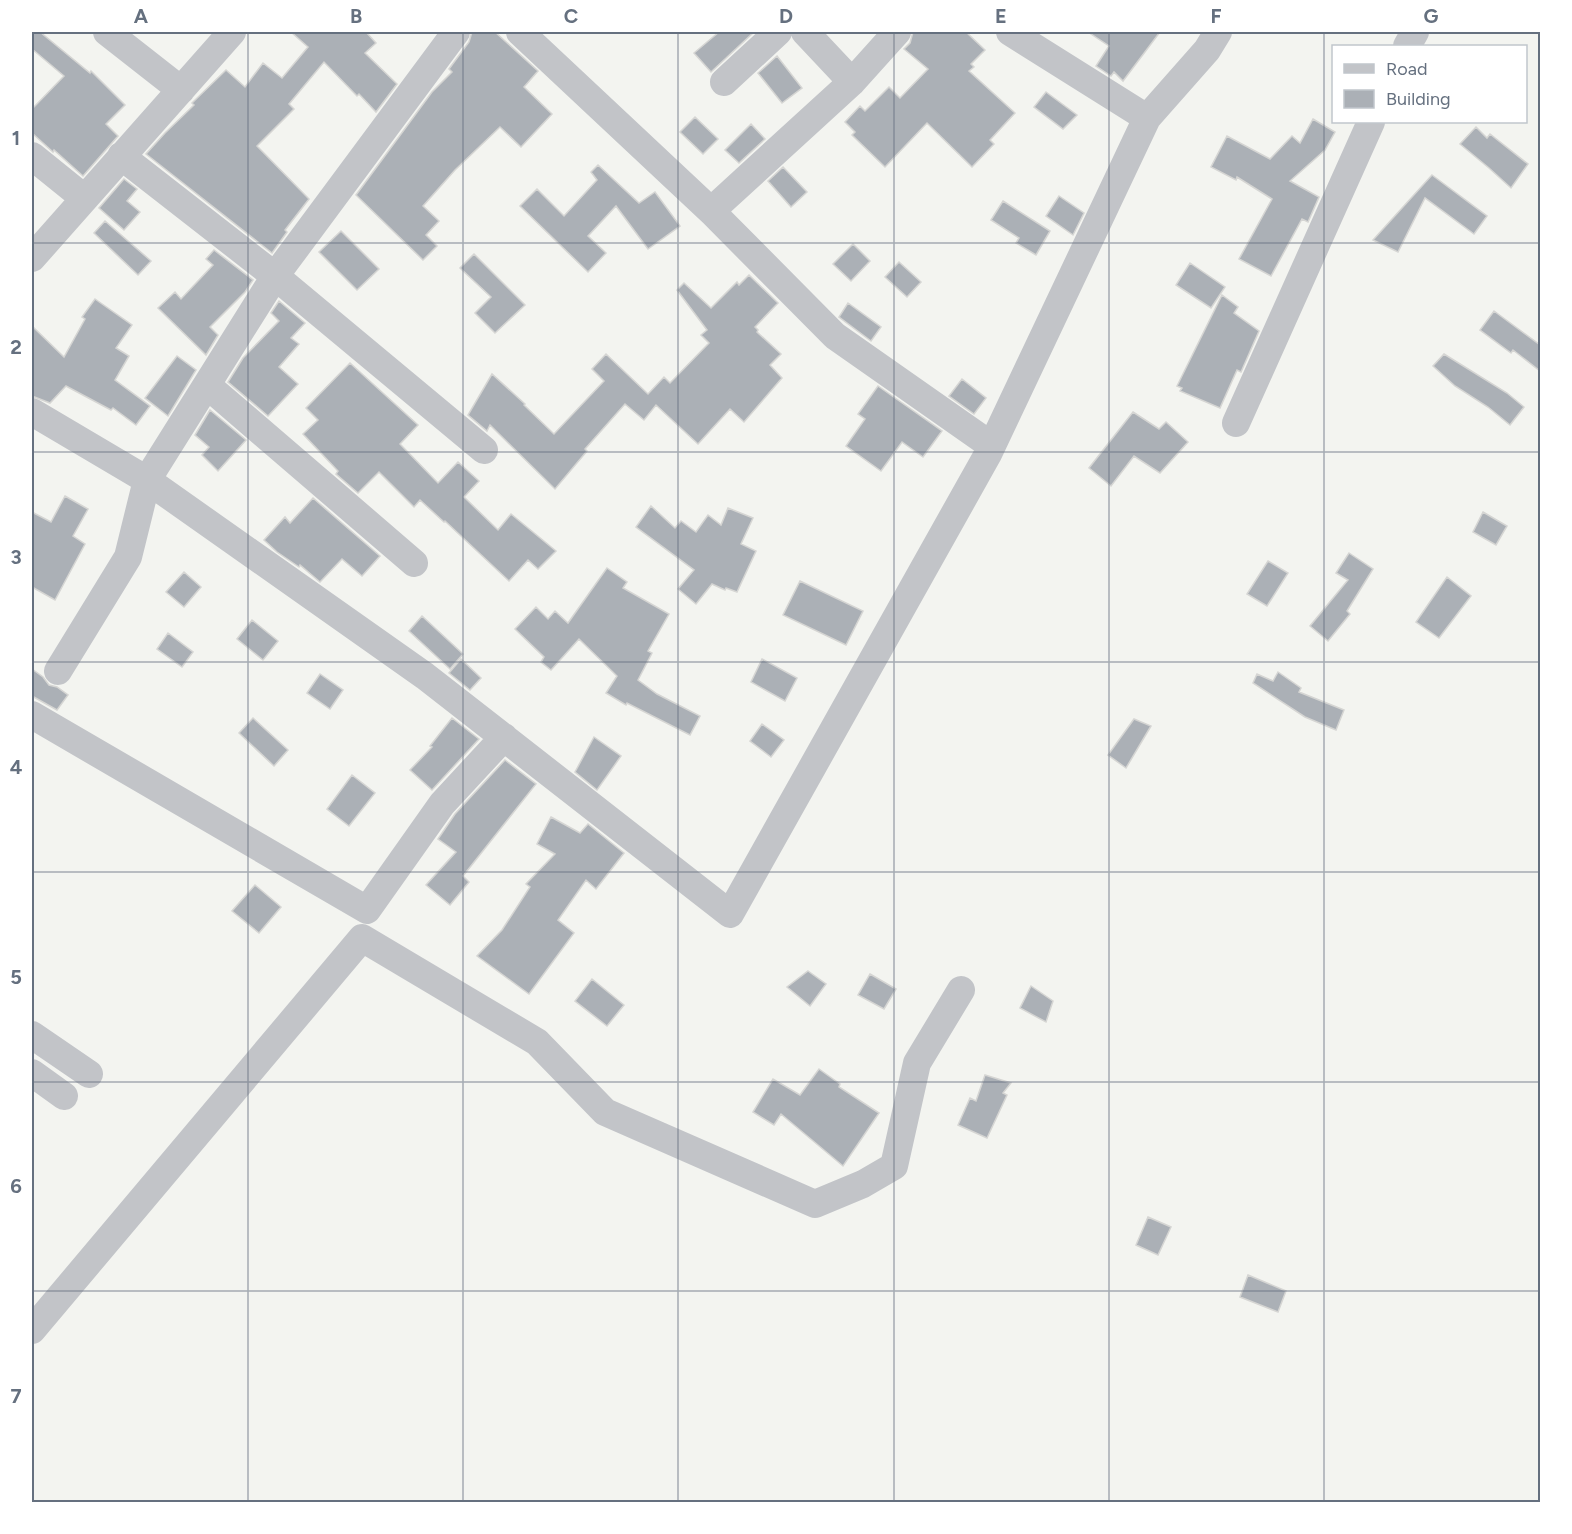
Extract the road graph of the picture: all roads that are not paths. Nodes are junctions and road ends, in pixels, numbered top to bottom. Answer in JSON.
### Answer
{"nodes":[{"id":1,"x":107,"y":32,"type":"edge"},
{"id":2,"x":232,"y":32,"type":"edge"},
{"id":3,"x":456,"y":32,"type":"edge"},
{"id":4,"x":520,"y":32,"type":"edge"},
{"id":5,"x":778,"y":32,"type":"edge"},
{"id":6,"x":805,"y":32,"type":"edge"},
{"id":7,"x":897,"y":32,"type":"edge"},
{"id":8,"x":1010,"y":32,"type":"edge"},
{"id":9,"x":1218,"y":32,"type":"edge"},
{"id":10,"x":1416,"y":32,"type":"edge"},
{"id":11,"x":1408,"y":45,"type":"edge"},
{"id":12,"x":724,"y":82,"type":"dead end"},
{"id":13,"x":852,"y":82,"type":"junction"},
{"id":14,"x":181,"y":90,"type":"junction"},
{"id":15,"x":1147,"y":118,"type":"junction"},
{"id":16,"x":1371,"y":123,"type":"edge"},
{"id":17,"x":32,"y":156,"type":"edge"},
{"id":18,"x":121,"y":156,"type":"junction"},
{"id":19,"x":84,"y":198,"type":"junction"},
{"id":20,"x":711,"y":211,"type":"junction"},
{"id":21,"x":32,"y":258,"type":"edge"},
{"id":22,"x":275,"y":276,"type":"junction"},
{"id":23,"x":208,"y":387,"type":"junction"},
{"id":24,"x":32,"y":412,"type":"edge"},
{"id":25,"x":1236,"y":423,"type":"dead end"},
{"id":26,"x":992,"y":446,"type":"junction"},
{"id":27,"x":484,"y":450,"type":"dead end"},
{"id":28,"x":147,"y":480,"type":"junction"},
{"id":29,"x":414,"y":563,"type":"dead end"},
{"id":30,"x":58,"y":670,"type":"dead end"},
{"id":31,"x":32,"y":715,"type":"edge"},
{"id":32,"x":504,"y":738,"type":"junction"},
{"id":33,"x":961,"y":990,"type":"dead end"},
{"id":34,"x":32,"y":1035,"type":"edge"},
{"id":35,"x":32,"y":1073,"type":"edge"},
{"id":36,"x":89,"y":1074,"type":"dead end"},
{"id":37,"x":64,"y":1096,"type":"dead end"},
{"id":38,"x":32,"y":1330,"type":"edge"}],
"edges":[{"from":1,"to":14,"type":"street"},
{"from":2,"to":14,"type":"street"},
{"from":3,"to":22,"type":"street"},
{"from":4,"to":20,"type":"street"},
{"from":5,"to":12,"type":"street"},
{"from":6,"to":13,"type":"street"},
{"from":7,"to":13,"type":"street"},
{"from":8,"to":15,"type":"street"},
{"from":9,"to":15,"type":"street"},
{"from":10,"to":11,"type":"street"},
{"from":13,"to":20,"type":"street"},
{"from":14,"to":18,"type":"street"},
{"from":15,"to":26,"type":"street"},
{"from":16,"to":25,"type":"street"},
{"from":17,"to":19,"type":"street"},
{"from":18,"to":19,"type":"street"},
{"from":18,"to":22,"type":"street"},
{"from":19,"to":21,"type":"street"},
{"from":20,"to":26,"type":"street"},
{"from":22,"to":23,"type":"street"},
{"from":22,"to":27,"type":"street"},
{"from":23,"to":28,"type":"street"},
{"from":23,"to":29,"type":"street"},
{"from":24,"to":28,"type":"street"},
{"from":26,"to":32,"type":"street"},
{"from":28,"to":30,"type":"street"},
{"from":28,"to":32,"type":"street"},
{"from":31,"to":32,"type":"street"},
{"from":33,"to":38,"type":"street"},
{"from":34,"to":36,"type":"street"},
{"from":35,"to":37,"type":"street"}]}
